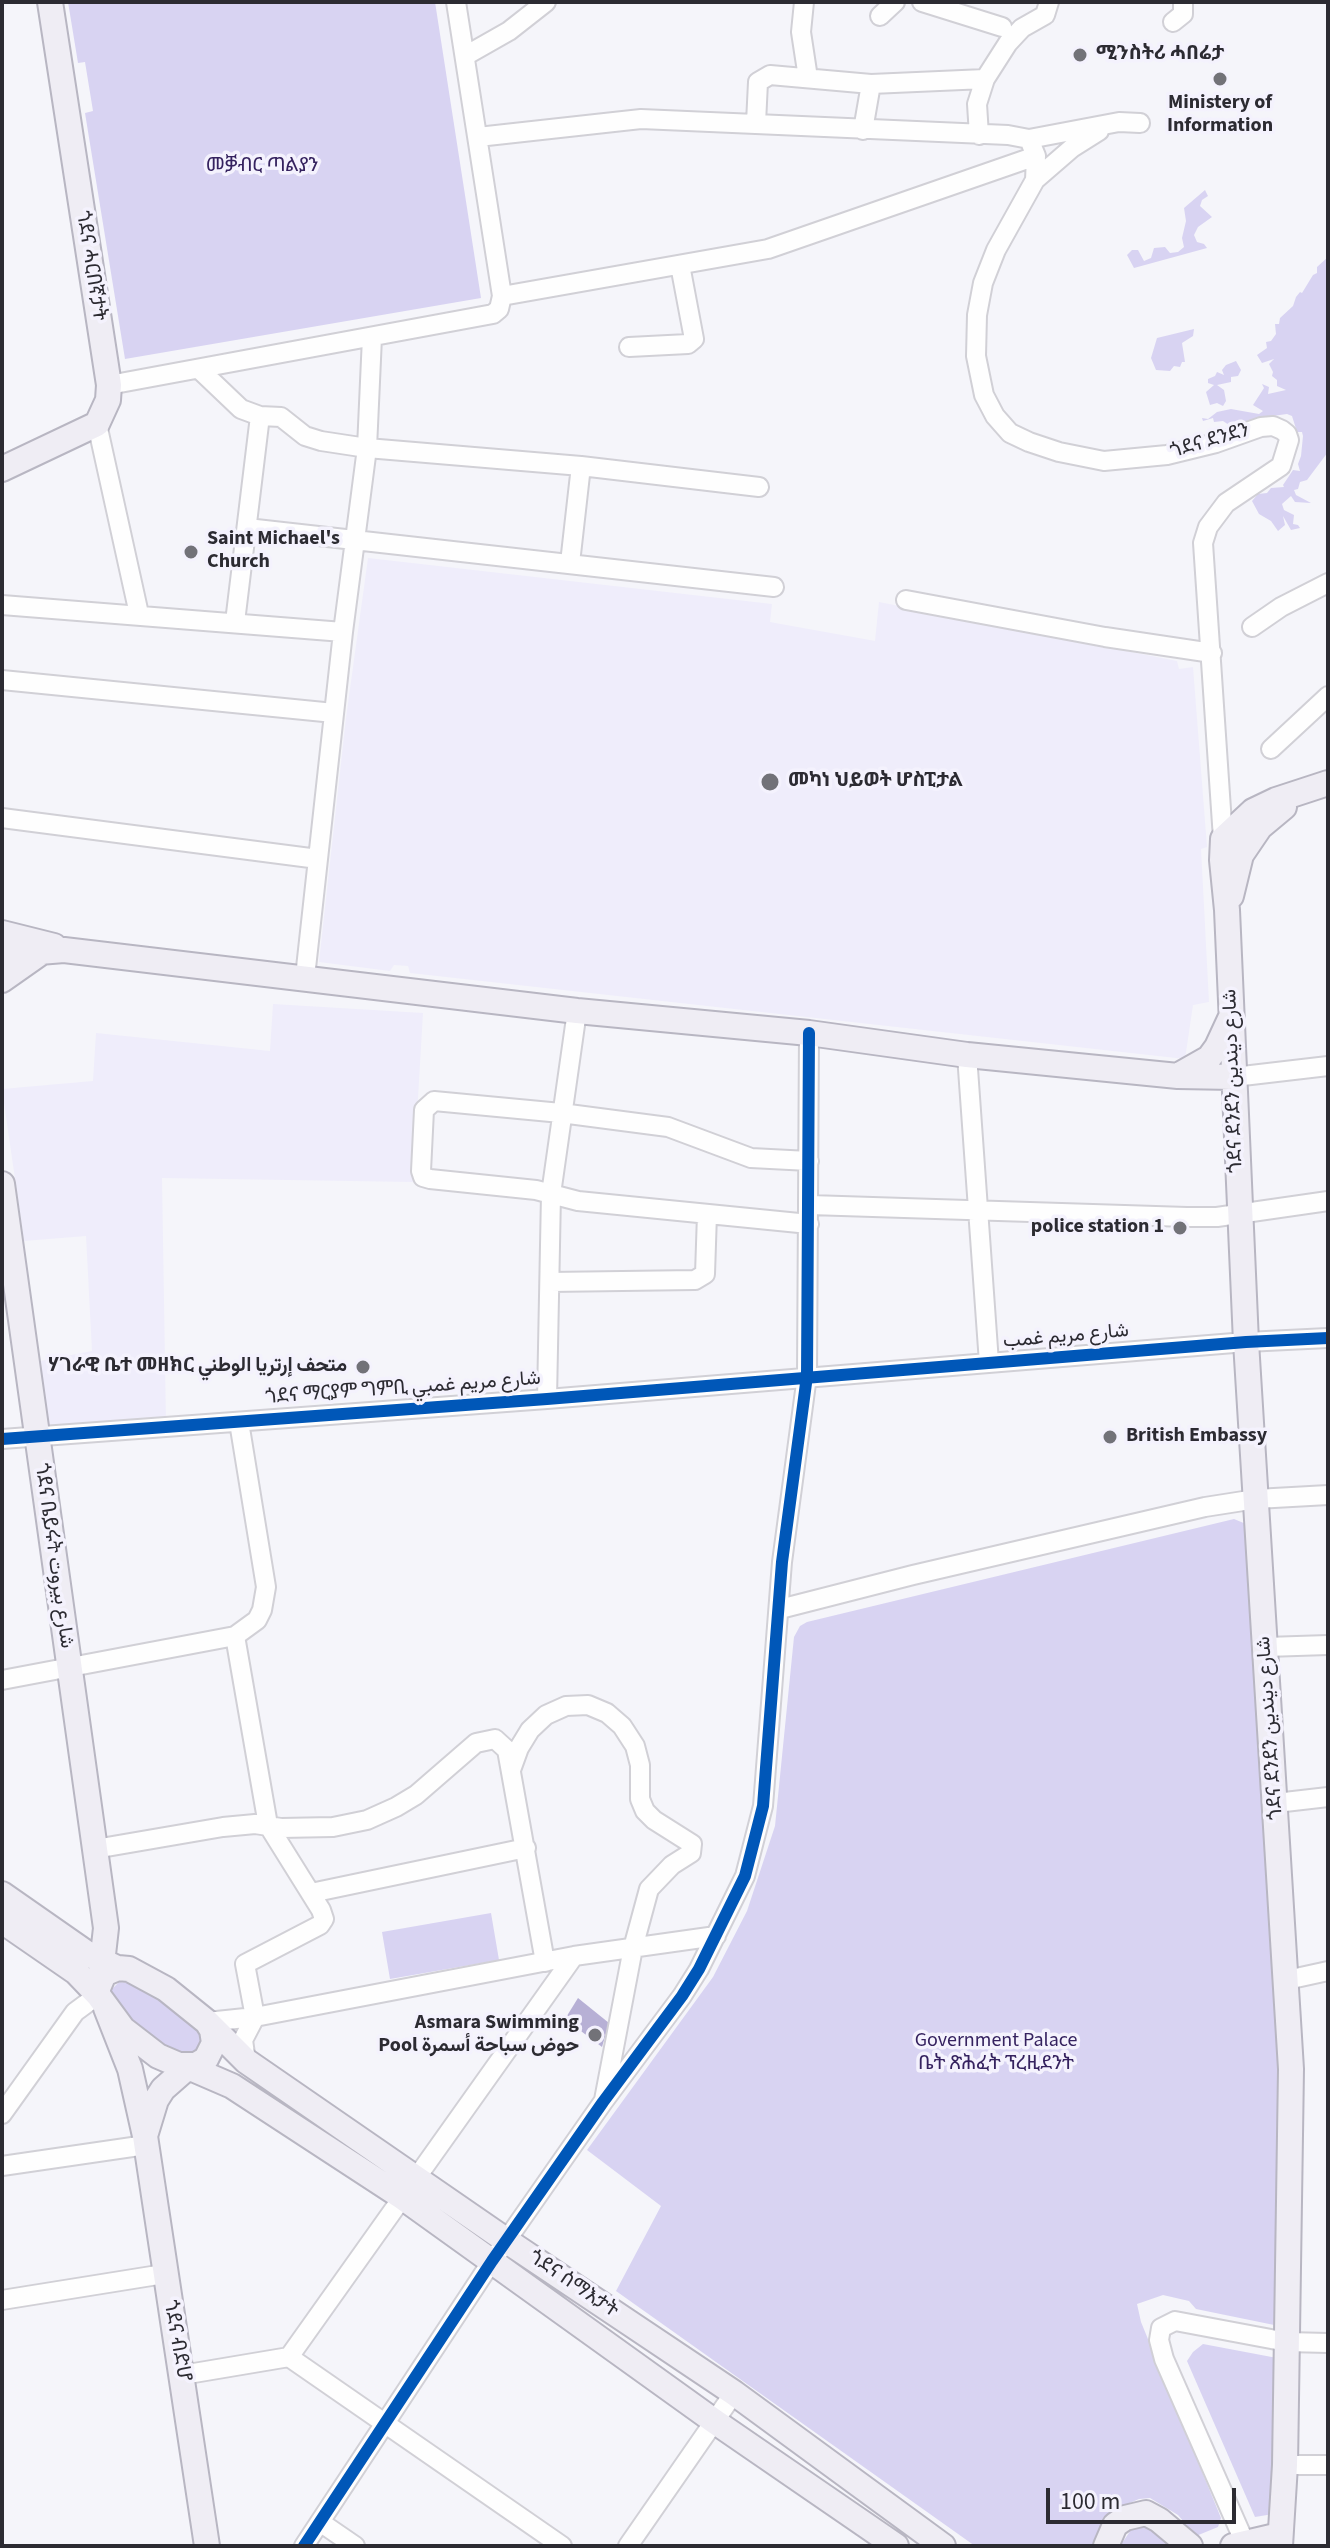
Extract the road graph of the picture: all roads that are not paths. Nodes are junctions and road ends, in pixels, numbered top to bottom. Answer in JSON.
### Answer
{"nodes":[{"id":1,"x":50,"y":2,"type":"edge"},
{"id":2,"x":456,"y":2,"type":"edge"},
{"id":3,"x":546,"y":2,"type":"edge"},
{"id":4,"x":804,"y":2,"type":"edge"},
{"id":5,"x":895,"y":2,"type":"edge"},
{"id":6,"x":922,"y":2,"type":"edge"},
{"id":7,"x":1049,"y":2,"type":"edge"},
{"id":8,"x":1183,"y":2,"type":"edge"},
{"id":9,"x":880,"y":16,"type":"dead end"},
{"id":10,"x":1173,"y":22,"type":"dead end"},
{"id":11,"x":1002,"y":27,"type":"junction"},
{"id":12,"x":1022,"y":28,"type":"junction"},
{"id":13,"x":1003,"y":50,"type":"junction"},
{"id":14,"x":465,"y":56,"type":"junction"},
{"id":15,"x":808,"y":78,"type":"junction"},
{"id":16,"x":985,"y":79,"type":"junction"},
{"id":17,"x":871,"y":84,"type":"junction"},
{"id":18,"x":1119,"y":122,"type":"junction"},
{"id":19,"x":756,"y":123,"type":"junction"},
{"id":20,"x":1140,"y":123,"type":"dead end"},
{"id":21,"x":863,"y":130,"type":"junction"},
{"id":22,"x":979,"y":135,"type":"junction"},
{"id":23,"x":478,"y":137,"type":"junction"},
{"id":24,"x":1033,"y":147,"type":"junction"},
{"id":25,"x":1035,"y":180,"type":"junction"},
{"id":26,"x":680,"y":265,"type":"junction"},
{"id":27,"x":502,"y":296,"type":"junction"},
{"id":28,"x":372,"y":337,"type":"junction"},
{"id":29,"x":629,"y":347,"type":"dead end"},
{"id":30,"x":199,"y":369,"type":"junction"},
{"id":31,"x":109,"y":385,"type":"junction"},
{"id":32,"x":260,"y":416,"type":"junction"},
{"id":33,"x":97,"y":424,"type":"junction"},
{"id":34,"x":367,"y":448,"type":"junction"},
{"id":35,"x":581,"y":466,"type":"junction"},
{"id":36,"x":2,"y":469,"type":"edge"},
{"id":37,"x":759,"y":487,"type":"dead end"},
{"id":38,"x":247,"y":528,"type":"junction"},
{"id":39,"x":354,"y":538,"type":"junction"},
{"id":40,"x":570,"y":563,"type":"junction"},
{"id":41,"x":1328,"y":584,"type":"edge"},
{"id":42,"x":774,"y":587,"type":"dead end"},
{"id":43,"x":906,"y":600,"type":"dead end"},
{"id":44,"x":2,"y":605,"type":"edge"},
{"id":45,"x":139,"y":614,"type":"junction"},
{"id":46,"x":235,"y":622,"type":"junction"},
{"id":47,"x":1252,"y":627,"type":"dead end"},
{"id":48,"x":343,"y":632,"type":"junction"},
{"id":49,"x":1212,"y":653,"type":"junction"},
{"id":50,"x":2,"y":680,"type":"edge"},
{"id":51,"x":1328,"y":696,"type":"edge"},
{"id":52,"x":334,"y":713,"type":"junction"},
{"id":53,"x":1271,"y":749,"type":"dead end"},
{"id":54,"x":1328,"y":783,"type":"edge"},
{"id":55,"x":2,"y":818,"type":"edge"},
{"id":56,"x":1239,"y":833,"type":"junction"},
{"id":57,"x":318,"y":859,"type":"junction"},
{"id":58,"x":2,"y":933,"type":"edge"},
{"id":59,"x":52,"y":951,"type":"junction"},
{"id":60,"x":2,"y":955,"type":"edge"},
{"id":61,"x":305,"y":977,"type":"junction"},
{"id":62,"x":2,"y":980,"type":"edge"},
{"id":63,"x":577,"y":1011,"type":"junction"},
{"id":64,"x":1231,"y":1017,"type":"junction"},
{"id":65,"x":809,"y":1033,"type":"junction"},
{"id":66,"x":967,"y":1055,"type":"junction"},
{"id":67,"x":1328,"y":1066,"type":"edge"},
{"id":68,"x":1178,"y":1076,"type":"junction"},
{"id":69,"x":1234,"y":1077,"type":"junction"},
{"id":70,"x":561,"y":1113,"type":"junction"},
{"id":71,"x":809,"y":1161,"type":"junction"},
{"id":72,"x":2,"y":1184,"type":"edge"},
{"id":73,"x":551,"y":1194,"type":"junction"},
{"id":74,"x":1328,"y":1201,"type":"edge"},
{"id":75,"x":979,"y":1212,"type":"junction"},
{"id":76,"x":1239,"y":1213,"type":"junction"},
{"id":77,"x":707,"y":1214,"type":"junction"},
{"id":78,"x":810,"y":1215,"type":"junction"},
{"id":79,"x":550,"y":1282,"type":"junction"},
{"id":80,"x":1328,"y":1338,"type":"edge"},
{"id":81,"x":1246,"y":1342,"type":"junction"},
{"id":82,"x":989,"y":1363,"type":"junction"},
{"id":83,"x":807,"y":1376,"type":"junction"},
{"id":84,"x":547,"y":1399,"type":"junction"},
{"id":85,"x":239,"y":1422,"type":"junction"},
{"id":86,"x":36,"y":1436,"type":"junction"},
{"id":87,"x":2,"y":1439,"type":"edge"},
{"id":88,"x":1328,"y":1495,"type":"edge"},
{"id":89,"x":1256,"y":1499,"type":"junction"},
{"id":90,"x":780,"y":1609,"type":"junction"},
{"id":91,"x":235,"y":1636,"type":"junction"},
{"id":92,"x":1328,"y":1645,"type":"edge"},
{"id":93,"x":1266,"y":1647,"type":"junction"},
{"id":94,"x":68,"y":1666,"type":"junction"},
{"id":95,"x":2,"y":1680,"type":"edge"},
{"id":96,"x":511,"y":1770,"type":"junction"},
{"id":97,"x":1328,"y":1797,"type":"edge"},
{"id":98,"x":1276,"y":1803,"type":"junction"},
{"id":99,"x":268,"y":1825,"type":"junction"},
{"id":100,"x":526,"y":1848,"type":"junction"},
{"id":101,"x":95,"y":1849,"type":"junction"},
{"id":102,"x":311,"y":1893,"type":"junction"},
{"id":103,"x":2,"y":1894,"type":"edge"},
{"id":104,"x":2,"y":1921,"type":"edge"},
{"id":105,"x":716,"y":1936,"type":"junction"},
{"id":106,"x":633,"y":1948,"type":"junction"},
{"id":107,"x":574,"y":1956,"type":"junction"},
{"id":108,"x":545,"y":1962,"type":"junction"},
{"id":109,"x":1328,"y":1971,"type":"edge"},
{"id":110,"x":1287,"y":1980,"type":"junction"},
{"id":111,"x":110,"y":1981,"type":"junction"},
{"id":112,"x":255,"y":2017,"type":"junction"},
{"id":113,"x":207,"y":2022,"type":"junction"},
{"id":114,"x":246,"y":2061,"type":"junction"},
{"id":115,"x":188,"y":2067,"type":"junction"},
{"id":116,"x":603,"y":2102,"type":"junction"},
{"id":117,"x":2,"y":2114,"type":"edge"},
{"id":118,"x":145,"y":2140,"type":"junction"},
{"id":119,"x":2,"y":2166,"type":"edge"},
{"id":120,"x":409,"y":2187,"type":"junction"},
{"id":121,"x":507,"y":2241,"type":"junction"},
{"id":122,"x":492,"y":2261,"type":"junction"},
{"id":123,"x":164,"y":2274,"type":"junction"},
{"id":124,"x":2,"y":2300,"type":"edge"},
{"id":125,"x":1287,"y":2342,"type":"junction"},
{"id":126,"x":1328,"y":2343,"type":"edge"},
{"id":127,"x":289,"y":2357,"type":"junction"},
{"id":128,"x":182,"y":2375,"type":"junction"},
{"id":129,"x":734,"y":2393,"type":"junction"},
{"id":130,"x":714,"y":2421,"type":"junction"},
{"id":131,"x":383,"y":2423,"type":"junction"},
{"id":132,"x":1285,"y":2465,"type":"junction"},
{"id":133,"x":1328,"y":2465,"type":"edge"},
{"id":134,"x":320,"y":2522,"type":"junction"},
{"id":135,"x":912,"y":2538,"type":"edge"},
{"id":136,"x":1280,"y":2540,"type":"edge"},
{"id":137,"x":352,"y":2544,"type":"edge"},
{"id":138,"x":1239,"y":2545,"type":"edge"},
{"id":139,"x":207,"y":2546,"type":"edge"},
{"id":140,"x":304,"y":2546,"type":"edge"},
{"id":141,"x":326,"y":2546,"type":"edge"},
{"id":142,"x":562,"y":2546,"type":"edge"},
{"id":143,"x":628,"y":2546,"type":"edge"},
{"id":144,"x":896,"y":2546,"type":"edge"},
{"id":145,"x":943,"y":2546,"type":"edge"},
{"id":146,"x":1106,"y":2546,"type":"edge"},
{"id":147,"x":1190,"y":2546,"type":"edge"}],
"edges":[{"from":1,"to":31,"type":"main road","name":"ጎደና ሓርበኛታት"},
{"from":2,"to":14,"type":"street"},
{"from":3,"to":14,"type":"street"},
{"from":4,"to":15,"type":"street"},
{"from":5,"to":9,"type":"street"},
{"from":6,"to":11,"type":"street"},
{"from":7,"to":12,"type":"street"},
{"from":8,"to":10,"type":"street"},
{"from":11,"to":12,"type":"street"},
{"from":11,"to":13,"type":"street"},
{"from":12,"to":13,"type":"street"},
{"from":13,"to":16,"type":"street"},
{"from":14,"to":23,"type":"street"},
{"from":15,"to":17,"type":"street"},
{"from":15,"to":19,"type":"street"},
{"from":16,"to":17,"type":"street"},
{"from":16,"to":22,"type":"street"},
{"from":17,"to":21,"type":"street"},
{"from":18,"to":20,"type":"street"},
{"from":18,"to":24,"type":"street"},
{"from":18,"to":25,"type":"street"},
{"from":19,"to":21,"type":"street"},
{"from":19,"to":23,"type":"street"},
{"from":21,"to":22,"type":"street"},
{"from":22,"to":24,"type":"street"},
{"from":23,"to":27,"type":"street"},
{"from":24,"to":25,"type":"street","name":"ጎደና ደንደን"},
{"from":24,"to":26,"type":"street"},
{"from":25,"to":49,"type":"street","name":"ጎደና ደንደን"},
{"from":26,"to":27,"type":"street"},
{"from":26,"to":29,"type":"street"},
{"from":27,"to":28,"type":"street"},
{"from":28,"to":30,"type":"street"},
{"from":28,"to":34,"type":"street"},
{"from":30,"to":31,"type":"street"},
{"from":30,"to":32,"type":"street"},
{"from":31,"to":33,"type":"main road","name":"ጎደና ሓርበኛታት"},
{"from":32,"to":34,"type":"street"},
{"from":32,"to":38,"type":"street"},
{"from":33,"to":36,"type":"main road"},
{"from":33,"to":45,"type":"street"},
{"from":34,"to":35,"type":"street"},
{"from":34,"to":39,"type":"street"},
{"from":35,"to":37,"type":"street"},
{"from":35,"to":40,"type":"street"},
{"from":38,"to":39,"type":"street"},
{"from":38,"to":46,"type":"street"},
{"from":39,"to":40,"type":"street"},
{"from":39,"to":48,"type":"street"},
{"from":40,"to":42,"type":"street"},
{"from":41,"to":47,"type":"street"},
{"from":43,"to":49,"type":"street"},
{"from":44,"to":45,"type":"street"},
{"from":45,"to":46,"type":"street"},
{"from":46,"to":48,"type":"street"},
{"from":48,"to":52,"type":"street"},
{"from":49,"to":56,"type":"street","name":"ጎደና ደንደን"},
{"from":50,"to":52,"type":"street"},
{"from":51,"to":53,"type":"street"},
{"from":52,"to":57,"type":"street"},
{"from":54,"to":56,"type":"main road"},
{"from":55,"to":57,"type":"street"},
{"from":56,"to":64,"type":"main road","name":"ጎደና ደንደን شارع ديندين"},
{"from":57,"to":61,"type":"street"},
{"from":58,"to":59,"type":"main road"},
{"from":59,"to":60,"type":"main road"},
{"from":59,"to":61,"type":"main road"},
{"from":59,"to":62,"type":"main road"},
{"from":61,"to":63,"type":"main road"},
{"from":63,"to":65,"type":"main road"},
{"from":63,"to":70,"type":"street"},
{"from":64,"to":68,"type":"main road"},
{"from":64,"to":69,"type":"main road","name":"ጎደና ደንደን شارع ديندين"},
{"from":65,"to":66,"type":"main road"},
{"from":65,"to":71,"type":"street"},
{"from":66,"to":68,"type":"main road"},
{"from":66,"to":75,"type":"street"},
{"from":67,"to":69,"type":"street"},
{"from":68,"to":69,"type":"main road"},
{"from":69,"to":76,"type":"main road","name":"ጎደና ደንደን شارع ديندين"},
{"from":70,"to":71,"type":"street"},
{"from":70,"to":73,"type":"street"},
{"from":70,"to":73,"type":"street"},
{"from":71,"to":78,"type":"street"},
{"from":72,"to":86,"type":"main road","name":"ጎደና ቤይሩት شارع بيروت"},
{"from":73,"to":77,"type":"street"},
{"from":73,"to":79,"type":"street"},
{"from":74,"to":76,"type":"street"},
{"from":75,"to":76,"type":"street"},
{"from":75,"to":78,"type":"street"},
{"from":75,"to":82,"type":"street"},
{"from":76,"to":81,"type":"main road","name":"ጎደና ደንደን شارع ديندين"},
{"from":77,"to":78,"type":"street"},
{"from":77,"to":79,"type":"street"},
{"from":78,"to":83,"type":"street"},
{"from":79,"to":84,"type":"street"},
{"from":80,"to":81,"type":"street","name":"شارع مريم غمب"},
{"from":81,"to":82,"type":"street","name":"شارع مريم غمب"},
{"from":81,"to":89,"type":"main road","name":"ጎደና ደንደን شارع ديندين"},
{"from":82,"to":83,"type":"street","name":"شارع مريم غمب"},
{"from":83,"to":84,"type":"street","name":"ጎደና ማርያም ግምቢ شارع مريم غمبي"},
{"from":83,"to":90,"type":"street"},
{"from":84,"to":85,"type":"street","name":"ጎደና ማርያም ግምቢ شارع مريم غمبي"},
{"from":85,"to":86,"type":"street","name":"ጎደና ማርያም ግምቢ شارع مريم غمبي"},
{"from":85,"to":91,"type":"street"},
{"from":86,"to":87,"type":"street","name":"ጎደና ማርያም ግምቢ شارع مريم غمبي"},
{"from":86,"to":94,"type":"main road","name":"ጎደና ቤይሩት شارع بيروت"},
{"from":88,"to":89,"type":"street"},
{"from":89,"to":90,"type":"street"},
{"from":89,"to":93,"type":"main road","name":"ጎደና ደንደን شارع ديندين"},
{"from":90,"to":105,"type":"street"},
{"from":91,"to":94,"type":"street"},
{"from":91,"to":99,"type":"street"},
{"from":92,"to":93,"type":"street"},
{"from":93,"to":98,"type":"main road","name":"ጎደና ደንደን شارع ديندين"},
{"from":94,"to":95,"type":"street"},
{"from":94,"to":101,"type":"main road","name":"ጎደና ቤይሩት شارع بيروت"},
{"from":96,"to":99,"type":"street"},
{"from":96,"to":100,"type":"street"},
{"from":96,"to":106,"type":"street"},
{"from":97,"to":98,"type":"street"},
{"from":98,"to":110,"type":"main road","name":"ጎደና ደንደን شارع ديندين"},
{"from":99,"to":101,"type":"street"},
{"from":99,"to":102,"type":"street"},
{"from":100,"to":102,"type":"street"},
{"from":100,"to":108,"type":"street"},
{"from":101,"to":111,"type":"main road","name":"ጎደና ቤይሩት شارع بيروت"},
{"from":102,"to":112,"type":"street"},
{"from":103,"to":111,"type":"main road","name":"ጎደና ሰማእታት"},
{"from":104,"to":111,"type":"main road","name":"ጎደና ሰማእታት"},
{"from":105,"to":106,"type":"street"},
{"from":105,"to":116,"type":"street"},
{"from":106,"to":107,"type":"street"},
{"from":106,"to":116,"type":"street"},
{"from":107,"to":108,"type":"street"},
{"from":107,"to":120,"type":"street"},
{"from":108,"to":112,"type":"street"},
{"from":109,"to":110,"type":"street"},
{"from":110,"to":125,"type":"main road","name":"ጎደና ደንደን شارع ديندين"},
{"from":111,"to":113,"type":"main road","name":"ጎደና ሰማእታት"},
{"from":111,"to":115,"type":"main road","name":"ጎደና ሰማእታት"},
{"from":111,"to":117,"type":"street"},
{"from":111,"to":118,"type":"main road","name":"ጎደና ብድሆ"},
{"from":112,"to":113,"type":"street"},
{"from":112,"to":114,"type":"street"},
{"from":113,"to":114,"type":"main road","name":"ጎደና ሰማእታት"},
{"from":113,"to":115,"type":"main road"},
{"from":114,"to":120,"type":"main road","name":"ጎደና ሰማእታት"},
{"from":115,"to":118,"type":"main road"},
{"from":115,"to":120,"type":"main road","name":"ጎደና ሰማእታት"},
{"from":116,"to":121,"type":"street"},
{"from":118,"to":119,"type":"street"},
{"from":118,"to":123,"type":"main road","name":"ጎደና ብድሆ"},
{"from":120,"to":121,"type":"main road","name":"ጎደና ሰማእታት"},
{"from":120,"to":122,"type":"main road","name":"ጎደና ሰማእታት"},
{"from":120,"to":127,"type":"street"},
{"from":121,"to":122,"type":"street"},
{"from":121,"to":129,"type":"main road","name":"ጎደና ሰማእታት"},
{"from":122,"to":130,"type":"main road","name":"ጎደና ሰማእታት"},
{"from":122,"to":131,"type":"street"},
{"from":123,"to":124,"type":"street"},
{"from":123,"to":128,"type":"main road","name":"ጎደና ብድሆ"},
{"from":125,"to":126,"type":"street"},
{"from":125,"to":132,"type":"main road","name":"ጎደና ደንደን شارع ديندين"},
{"from":125,"to":138,"type":"street"},
{"from":127,"to":128,"type":"street"},
{"from":127,"to":131,"type":"street"},
{"from":128,"to":139,"type":"main road","name":"ጎደና ብድሆ"},
{"from":129,"to":130,"type":"street"},
{"from":129,"to":135,"type":"main road","name":"ጎደና ሰማእታት"},
{"from":130,"to":143,"type":"street"},
{"from":130,"to":144,"type":"main road","name":"ጎደና ሰማእታት"},
{"from":131,"to":134,"type":"street"},
{"from":131,"to":142,"type":"street"},
{"from":132,"to":133,"type":"street"},
{"from":132,"to":136,"type":"main road","name":"ጎደና ደንደን شارع ديندين"},
{"from":134,"to":137,"type":"street"},
{"from":134,"to":140,"type":"street"},
{"from":135,"to":145,"type":"main road","name":"ጎደና ሰማእታት"},
{"from":136,"to":138,"type":"main road"},
{"from":137,"to":141,"type":"street"},
{"from":146,"to":147,"type":"main road"}]}
